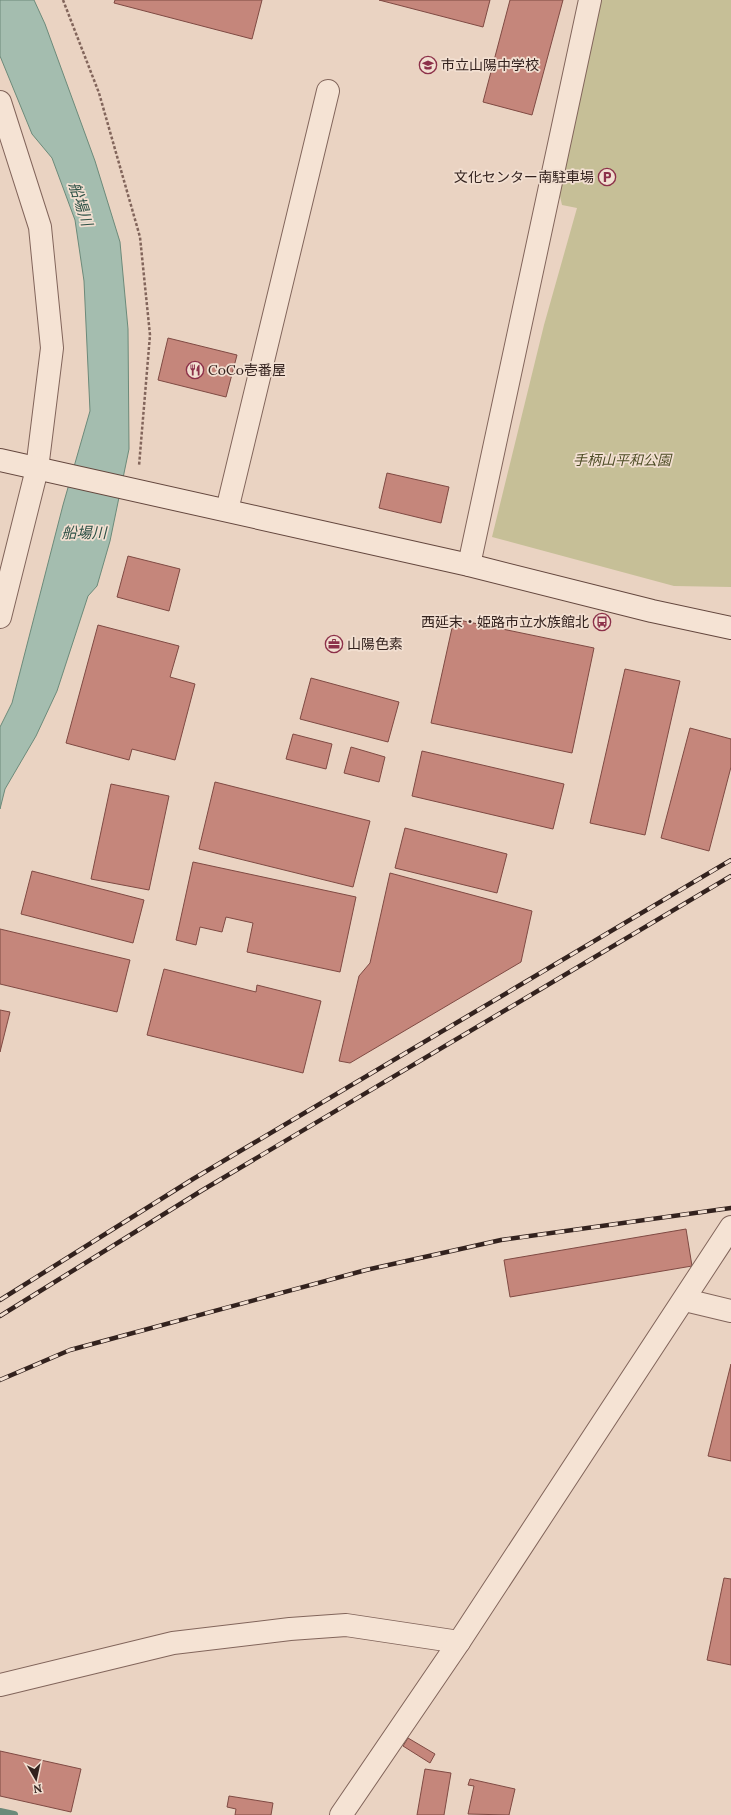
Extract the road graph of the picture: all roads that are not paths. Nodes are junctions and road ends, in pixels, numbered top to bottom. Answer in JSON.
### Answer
{"nodes":[{"id":1,"x":590,"y":0,"type":"edge"},
{"id":2,"x":328,"y":91,"type":"dead end"},
{"id":3,"x":0,"y":102,"type":"edge"},
{"id":4,"x":0,"y":460,"type":"edge"},
{"id":5,"x":37,"y":469,"type":"junction"},
{"id":6,"x":227,"y":510,"type":"junction"},
{"id":7,"x":469,"y":565,"type":"junction"},
{"id":8,"x":0,"y":617,"type":"edge"},
{"id":9,"x":731,"y":628,"type":"edge"},
{"id":10,"x":731,"y":1227,"type":"edge"},
{"id":11,"x":685,"y":1300,"type":"junction"},
{"id":12,"x":731,"y":1311,"type":"edge"},
{"id":13,"x":460,"y":1642,"type":"junction"},
{"id":14,"x":0,"y":1685,"type":"edge"},
{"id":15,"x":342,"y":1815,"type":"edge"}],
"edges":[{"from":1,"to":7,"type":"street"},
{"from":2,"to":6,"type":"street"},
{"from":3,"to":5,"type":"street"},
{"from":4,"to":5,"type":"street"},
{"from":5,"to":6,"type":"street"},
{"from":5,"to":8,"type":"street"},
{"from":6,"to":7,"type":"street"},
{"from":7,"to":9,"type":"street"},
{"from":10,"to":11,"type":"street"},
{"from":11,"to":12,"type":"street"},
{"from":11,"to":13,"type":"street"},
{"from":13,"to":14,"type":"street"},
{"from":13,"to":15,"type":"street"}]}
